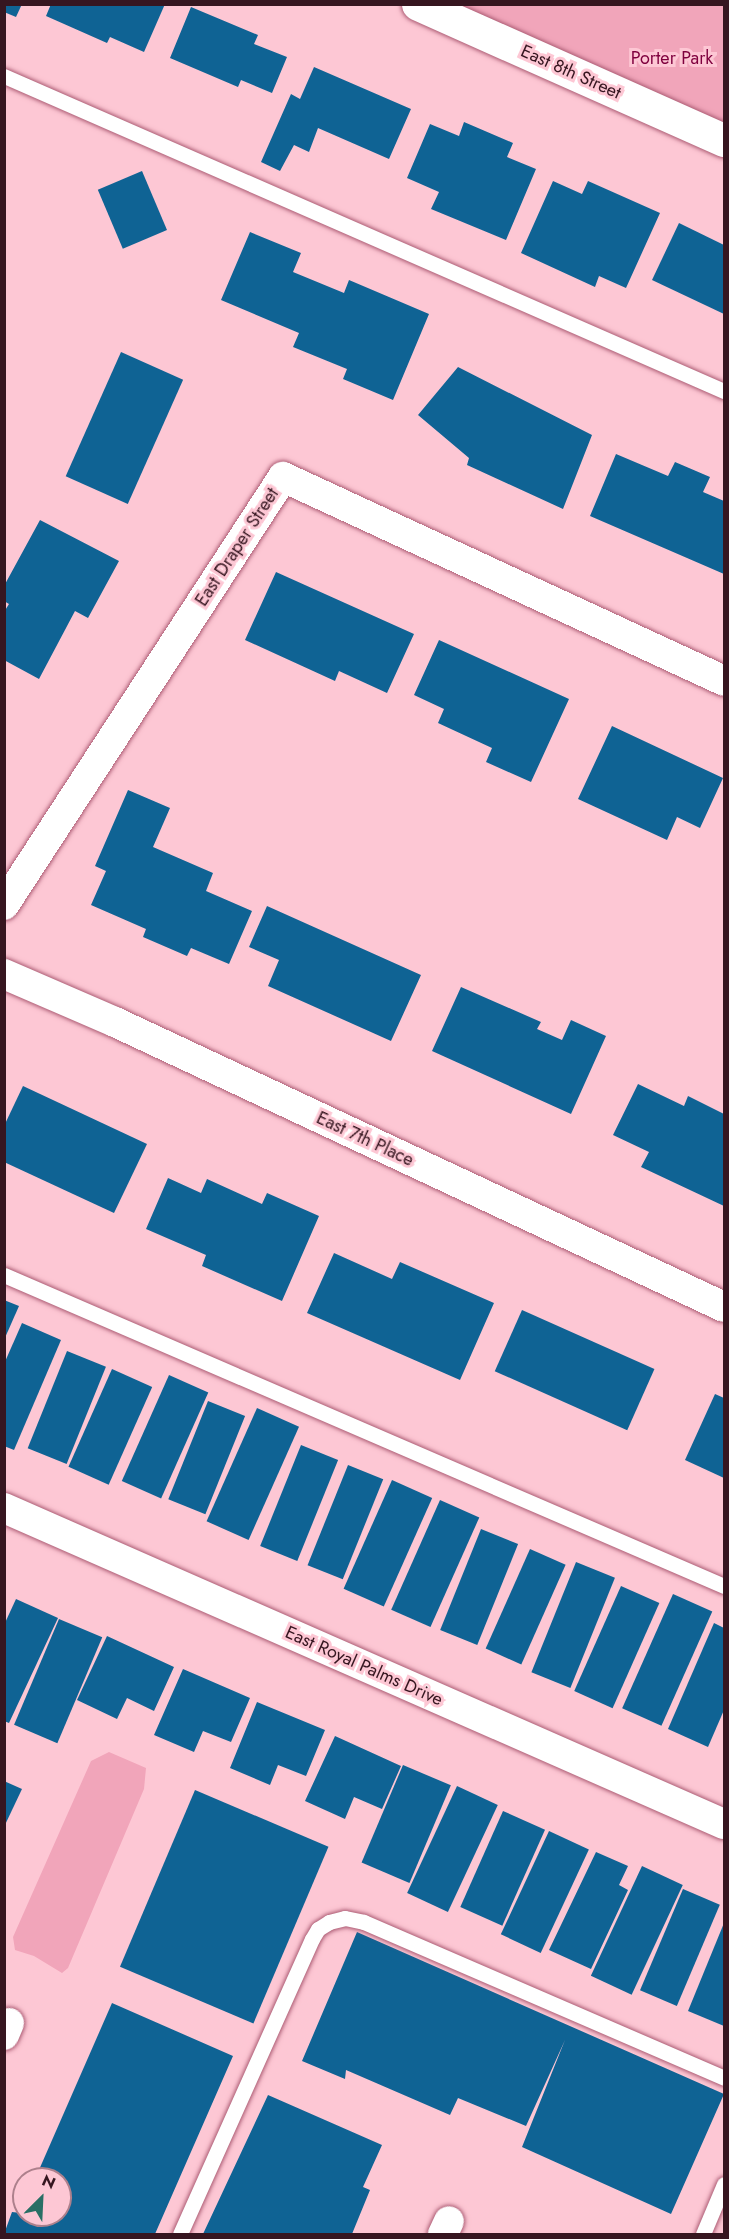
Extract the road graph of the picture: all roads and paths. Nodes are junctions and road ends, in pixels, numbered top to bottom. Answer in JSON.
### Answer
{"nodes":[{"id":1,"x":417,"y":4,"type":"edge"},
{"id":2,"x":4,"y":76,"type":"edge"},
{"id":3,"x":724,"y":140,"type":"edge"},
{"id":4,"x":724,"y":391,"type":"edge"},
{"id":5,"x":724,"y":681,"type":"edge"},
{"id":6,"x":4,"y":905,"type":"edge"},
{"id":7,"x":4,"y":974,"type":"edge"},
{"id":8,"x":4,"y":1275,"type":"edge"},
{"id":9,"x":724,"y":1307,"type":"edge"},
{"id":10,"x":4,"y":1508,"type":"edge"},
{"id":11,"x":724,"y":1586,"type":"edge"},
{"id":12,"x":724,"y":1824,"type":"edge"},
{"id":13,"x":724,"y":2078,"type":"edge"},
{"id":14,"x":724,"y":2184,"type":"edge"},
{"id":15,"x":180,"y":2235,"type":"edge"},
{"id":16,"x":703,"y":2235,"type":"edge"}],
"edges":[{"from":1,"to":3,"type":"street","name":"East 8th Street"},
{"from":2,"to":4,"type":"lane"},
{"from":5,"to":6,"type":"street","name":"East Draper Street"},
{"from":7,"to":9,"type":"street","name":"East 7th Place"},
{"from":8,"to":11,"type":"lane"},
{"from":10,"to":12,"type":"street","name":"East Royal Palms Drive"},
{"from":13,"to":15,"type":"lane"},
{"from":14,"to":16,"type":"lane"}]}
